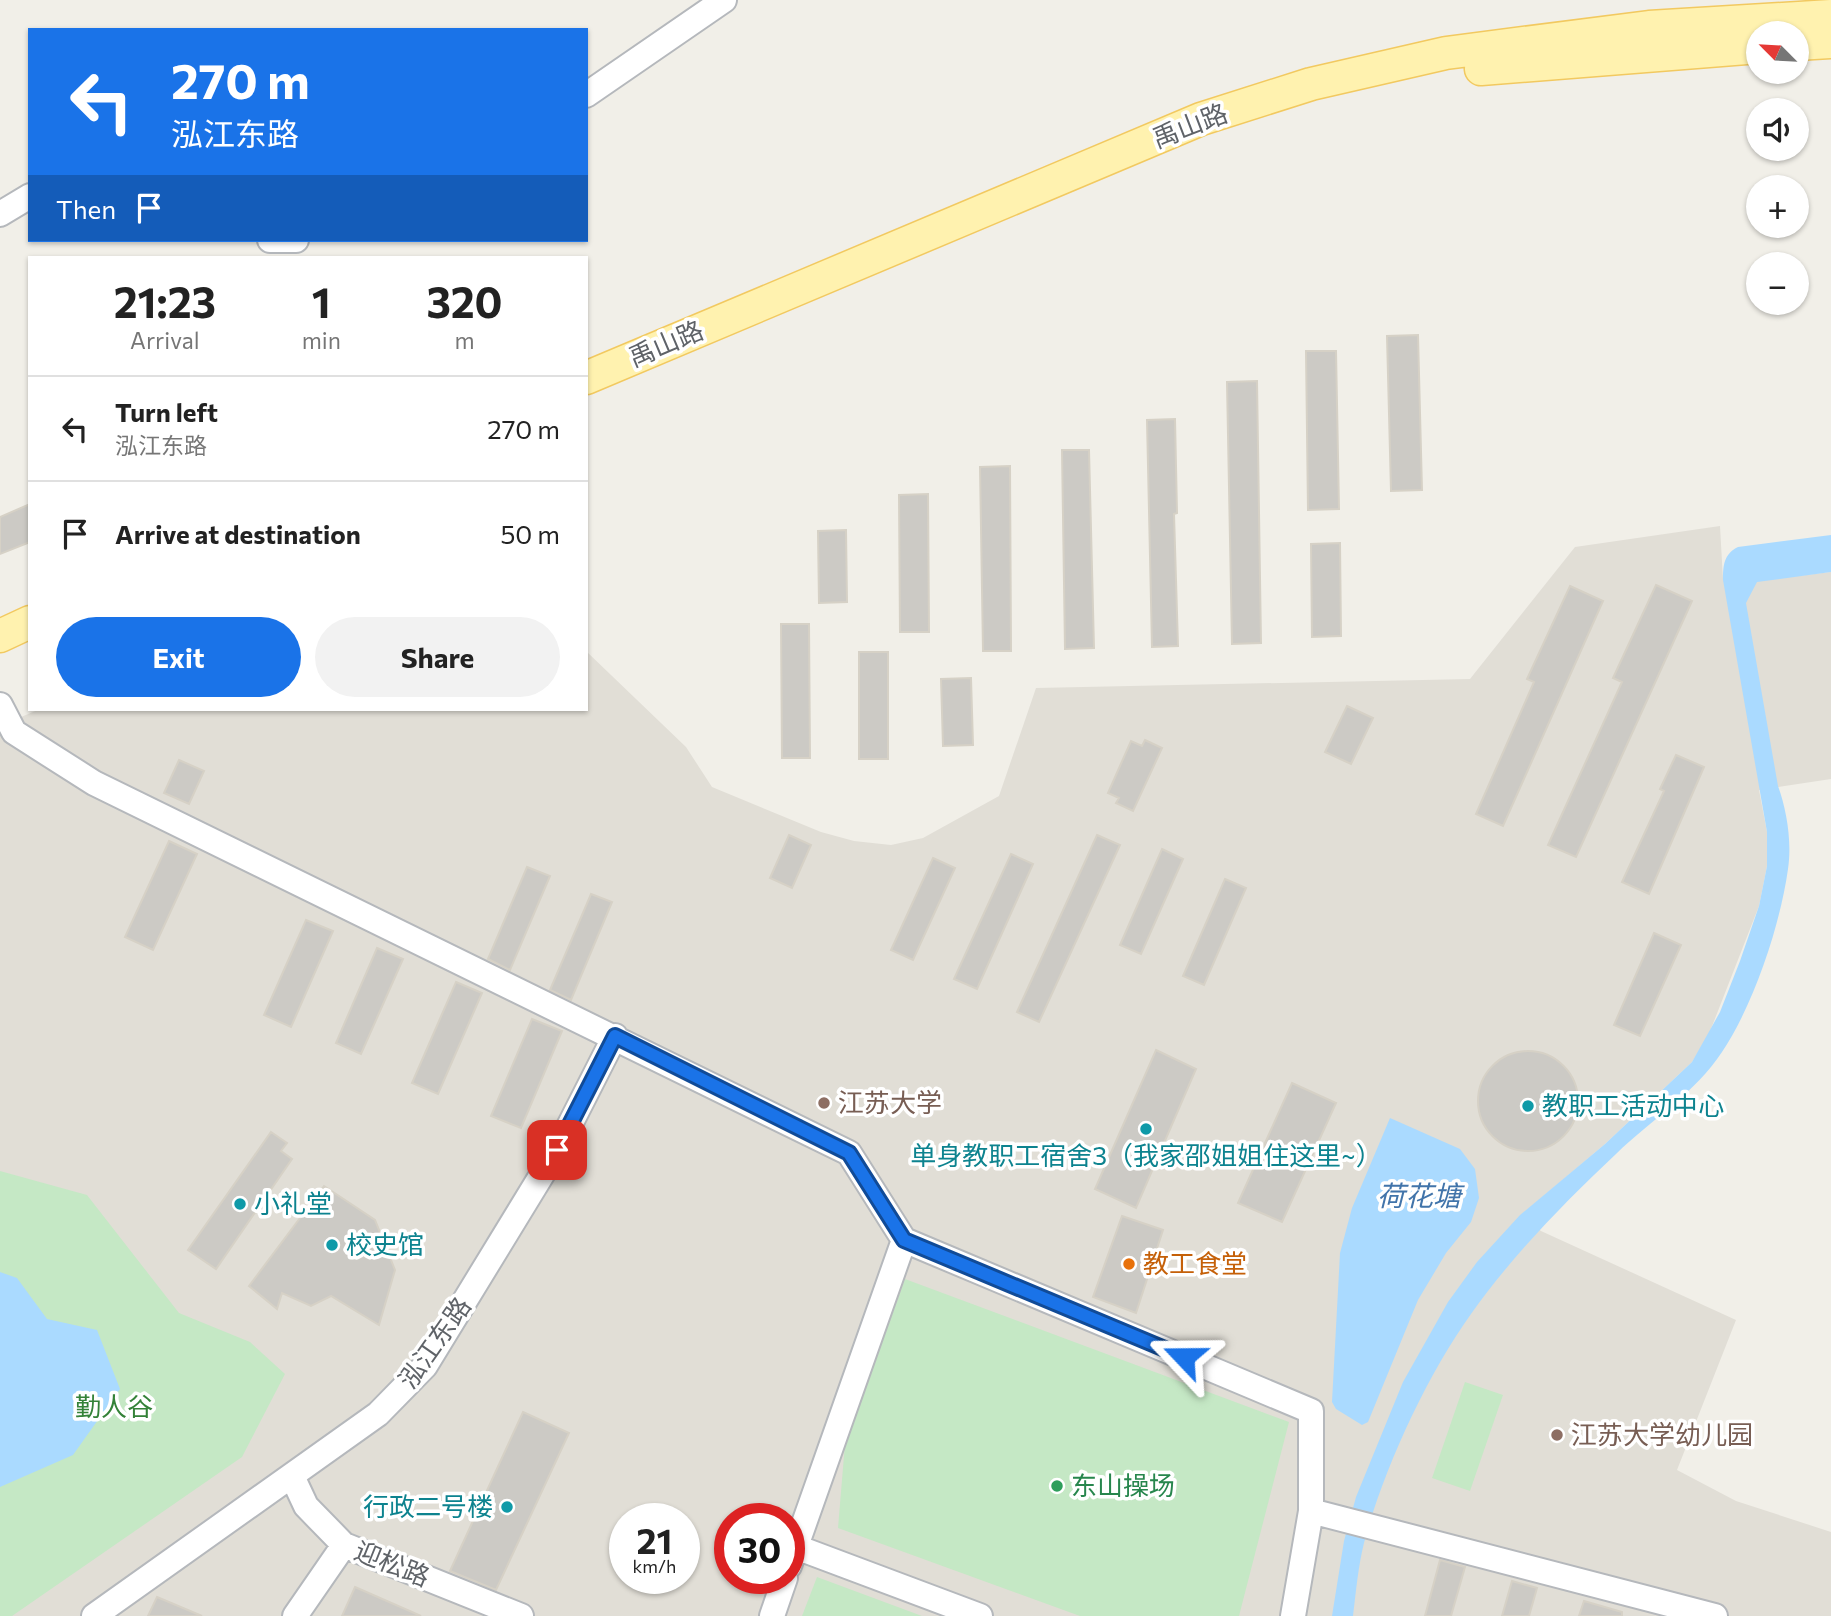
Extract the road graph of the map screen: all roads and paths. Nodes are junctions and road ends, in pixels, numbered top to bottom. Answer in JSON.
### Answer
{"nodes":[{"id":1,"x":724,"y":0,"type":"edge"},
{"id":2,"x":1831,"y":16,"type":"edge"},
{"id":3,"x":1802,"y":21,"type":"edge"},
{"id":4,"x":1746,"y":29,"type":"edge"},
{"id":5,"x":1746,"y":31,"type":"edge"},
{"id":6,"x":1831,"y":42,"type":"edge"},
{"id":7,"x":1810,"y":43,"type":"edge"},
{"id":8,"x":588,"y":94,"type":"edge"},
{"id":9,"x":28,"y":197,"type":"edge"},
{"id":10,"x":0,"y":214,"type":"edge"},
{"id":11,"x":588,"y":377,"type":"edge"},
{"id":12,"x":588,"y":400,"type":"edge"},
{"id":13,"x":28,"y":623,"type":"edge"},
{"id":14,"x":0,"y":636,"type":"edge"},
{"id":15,"x":28,"y":646,"type":"edge"},
{"id":16,"x":0,"y":658,"type":"edge"},
{"id":17,"x":0,"y":705,"type":"edge"},
{"id":18,"x":615,"y":1036,"type":"junction"},
{"id":19,"x":904,"y":1240,"type":"junction"},
{"id":20,"x":292,"y":1476,"type":"junction"},
{"id":21,"x":1311,"y":1511,"type":"junction"},
{"id":22,"x":805,"y":1523,"type":"edge"},
{"id":23,"x":344,"y":1545,"type":"junction"},
{"id":24,"x":805,"y":1561,"type":"edge"},
{"id":25,"x":780,"y":1594,"type":"edge"},
{"id":26,"x":94,"y":1616,"type":"edge"},
{"id":27,"x":295,"y":1616,"type":"edge"},
{"id":28,"x":521,"y":1616,"type":"edge"},
{"id":29,"x":772,"y":1616,"type":"edge"},
{"id":30,"x":980,"y":1616,"type":"edge"},
{"id":31,"x":1293,"y":1616,"type":"edge"},
{"id":32,"x":1715,"y":1616,"type":"edge"}],
"edges":[{"from":1,"to":8,"type":"street"},
{"from":2,"to":3,"type":"main road","name":"禹山路"},
{"from":4,"to":11,"type":"main road","name":"禹山路"},
{"from":5,"to":12,"type":"main road","name":"禹山路"},
{"from":6,"to":7,"type":"main road"},
{"from":9,"to":10,"type":"street"},
{"from":13,"to":14,"type":"main road"},
{"from":15,"to":16,"type":"main road"},
{"from":17,"to":18,"type":"street"},
{"from":18,"to":19,"type":"street"},
{"from":18,"to":20,"type":"street","name":"泓江东路"},
{"from":19,"to":21,"type":"street"},
{"from":19,"to":22,"type":"street"},
{"from":20,"to":23,"type":"street","name":"迎松路"},
{"from":20,"to":26,"type":"street","name":"泓江东路"},
{"from":21,"to":31,"type":"street"},
{"from":21,"to":32,"type":"street"},
{"from":23,"to":27,"type":"street"},
{"from":23,"to":28,"type":"street","name":"迎松路"},
{"from":24,"to":30,"type":"street"},
{"from":25,"to":29,"type":"street"}]}
